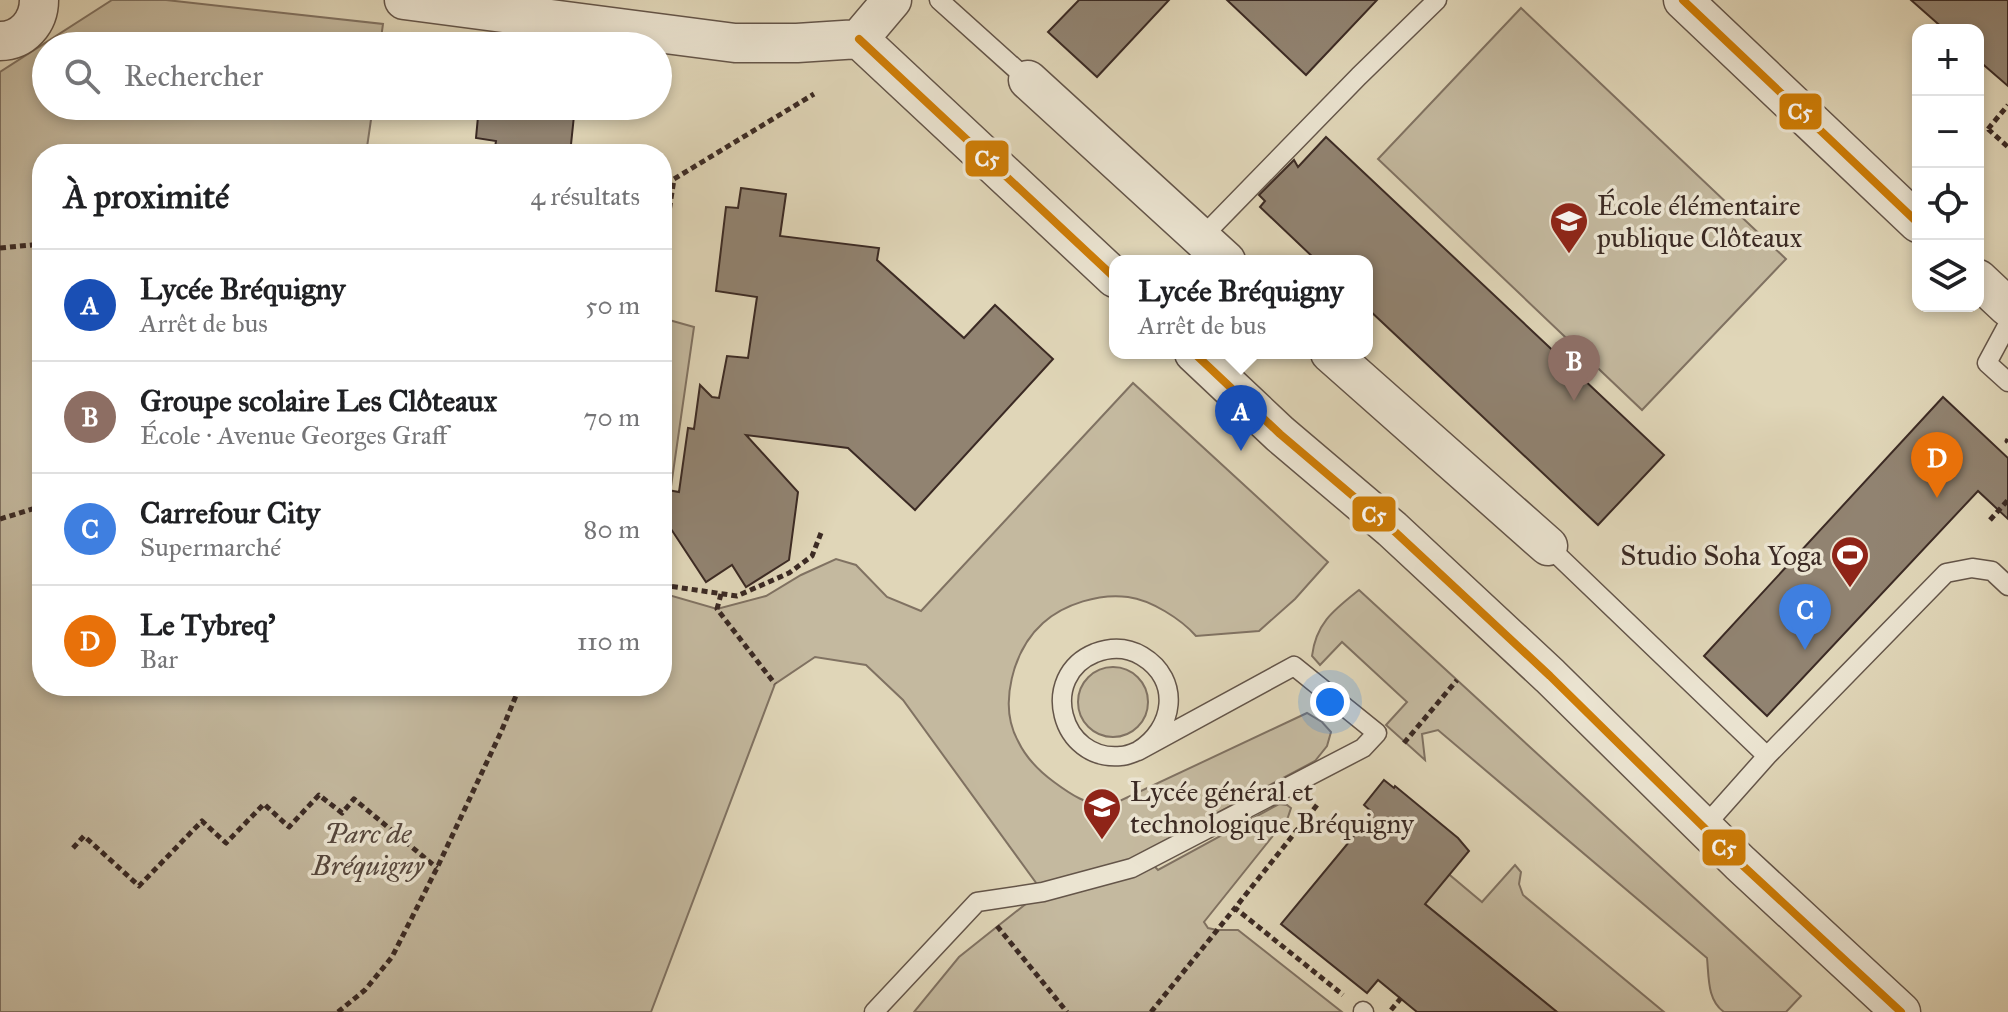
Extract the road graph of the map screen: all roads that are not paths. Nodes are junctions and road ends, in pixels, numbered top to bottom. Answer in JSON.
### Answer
{"nodes":[{"id":1,"x":39,"y":0,"type":"edge"},
{"id":2,"x":404,"y":0,"type":"edge"},
{"id":3,"x":892,"y":0,"type":"edge"},
{"id":4,"x":939,"y":0,"type":"edge"},
{"id":5,"x":1437,"y":0,"type":"edge"},
{"id":6,"x":1683,"y":0,"type":"edge"},
{"id":7,"x":650,"y":32,"type":"edge"},
{"id":8,"x":672,"y":35,"type":"edge"},
{"id":9,"x":859,"y":39,"type":"junction"},
{"id":10,"x":0,"y":41,"type":"edge"},
{"id":11,"x":1028,"y":80,"type":"joint"},
{"id":12,"x":1912,"y":217,"type":"edge"},
{"id":13,"x":1214,"y":250,"type":"edge"},
{"id":14,"x":1109,"y":272,"type":"edge"},
{"id":15,"x":1984,"y":285,"type":"edge"},
{"id":16,"x":2008,"y":307,"type":"edge"},
{"id":17,"x":2008,"y":324,"type":"edge"},
{"id":18,"x":1200,"y":359,"type":"edge"},
{"id":19,"x":1337,"y":359,"type":"edge"},
{"id":20,"x":2008,"y":382,"type":"edge"},
{"id":21,"x":1548,"y":546,"type":"joint"},
{"id":22,"x":2008,"y":586,"type":"edge"},
{"id":23,"x":1138,"y":751,"type":"junction"},
{"id":24,"x":1767,"y":756,"type":"junction"},
{"id":25,"x":1703,"y":825,"type":"junction"},
{"id":26,"x":874,"y":1012,"type":"edge"},
{"id":27,"x":1901,"y":1012,"type":"edge"}],
"edges":[{"from":1,"to":10,"type":"street"},
{"from":2,"to":7,"type":"street"},
{"from":3,"to":9,"type":"street"},
{"from":4,"to":11,"type":"lane"},
{"from":5,"to":13,"type":"lane"},
{"from":6,"to":12,"type":"street"},
{"from":8,"to":9,"type":"street"},
{"from":9,"to":14,"type":"street"},
{"from":11,"to":13,"type":"street"},
{"from":15,"to":16,"type":"street"},
{"from":17,"to":20,"type":"lane"},
{"from":18,"to":25,"type":"street"},
{"from":19,"to":21,"type":"street"},
{"from":21,"to":24,"type":"lane"},
{"from":22,"to":24,"type":"lane"},
{"from":23,"to":23,"type":"lane"},
{"from":23,"to":26,"type":"lane"},
{"from":24,"to":25,"type":"lane"},
{"from":25,"to":27,"type":"street"}]}
